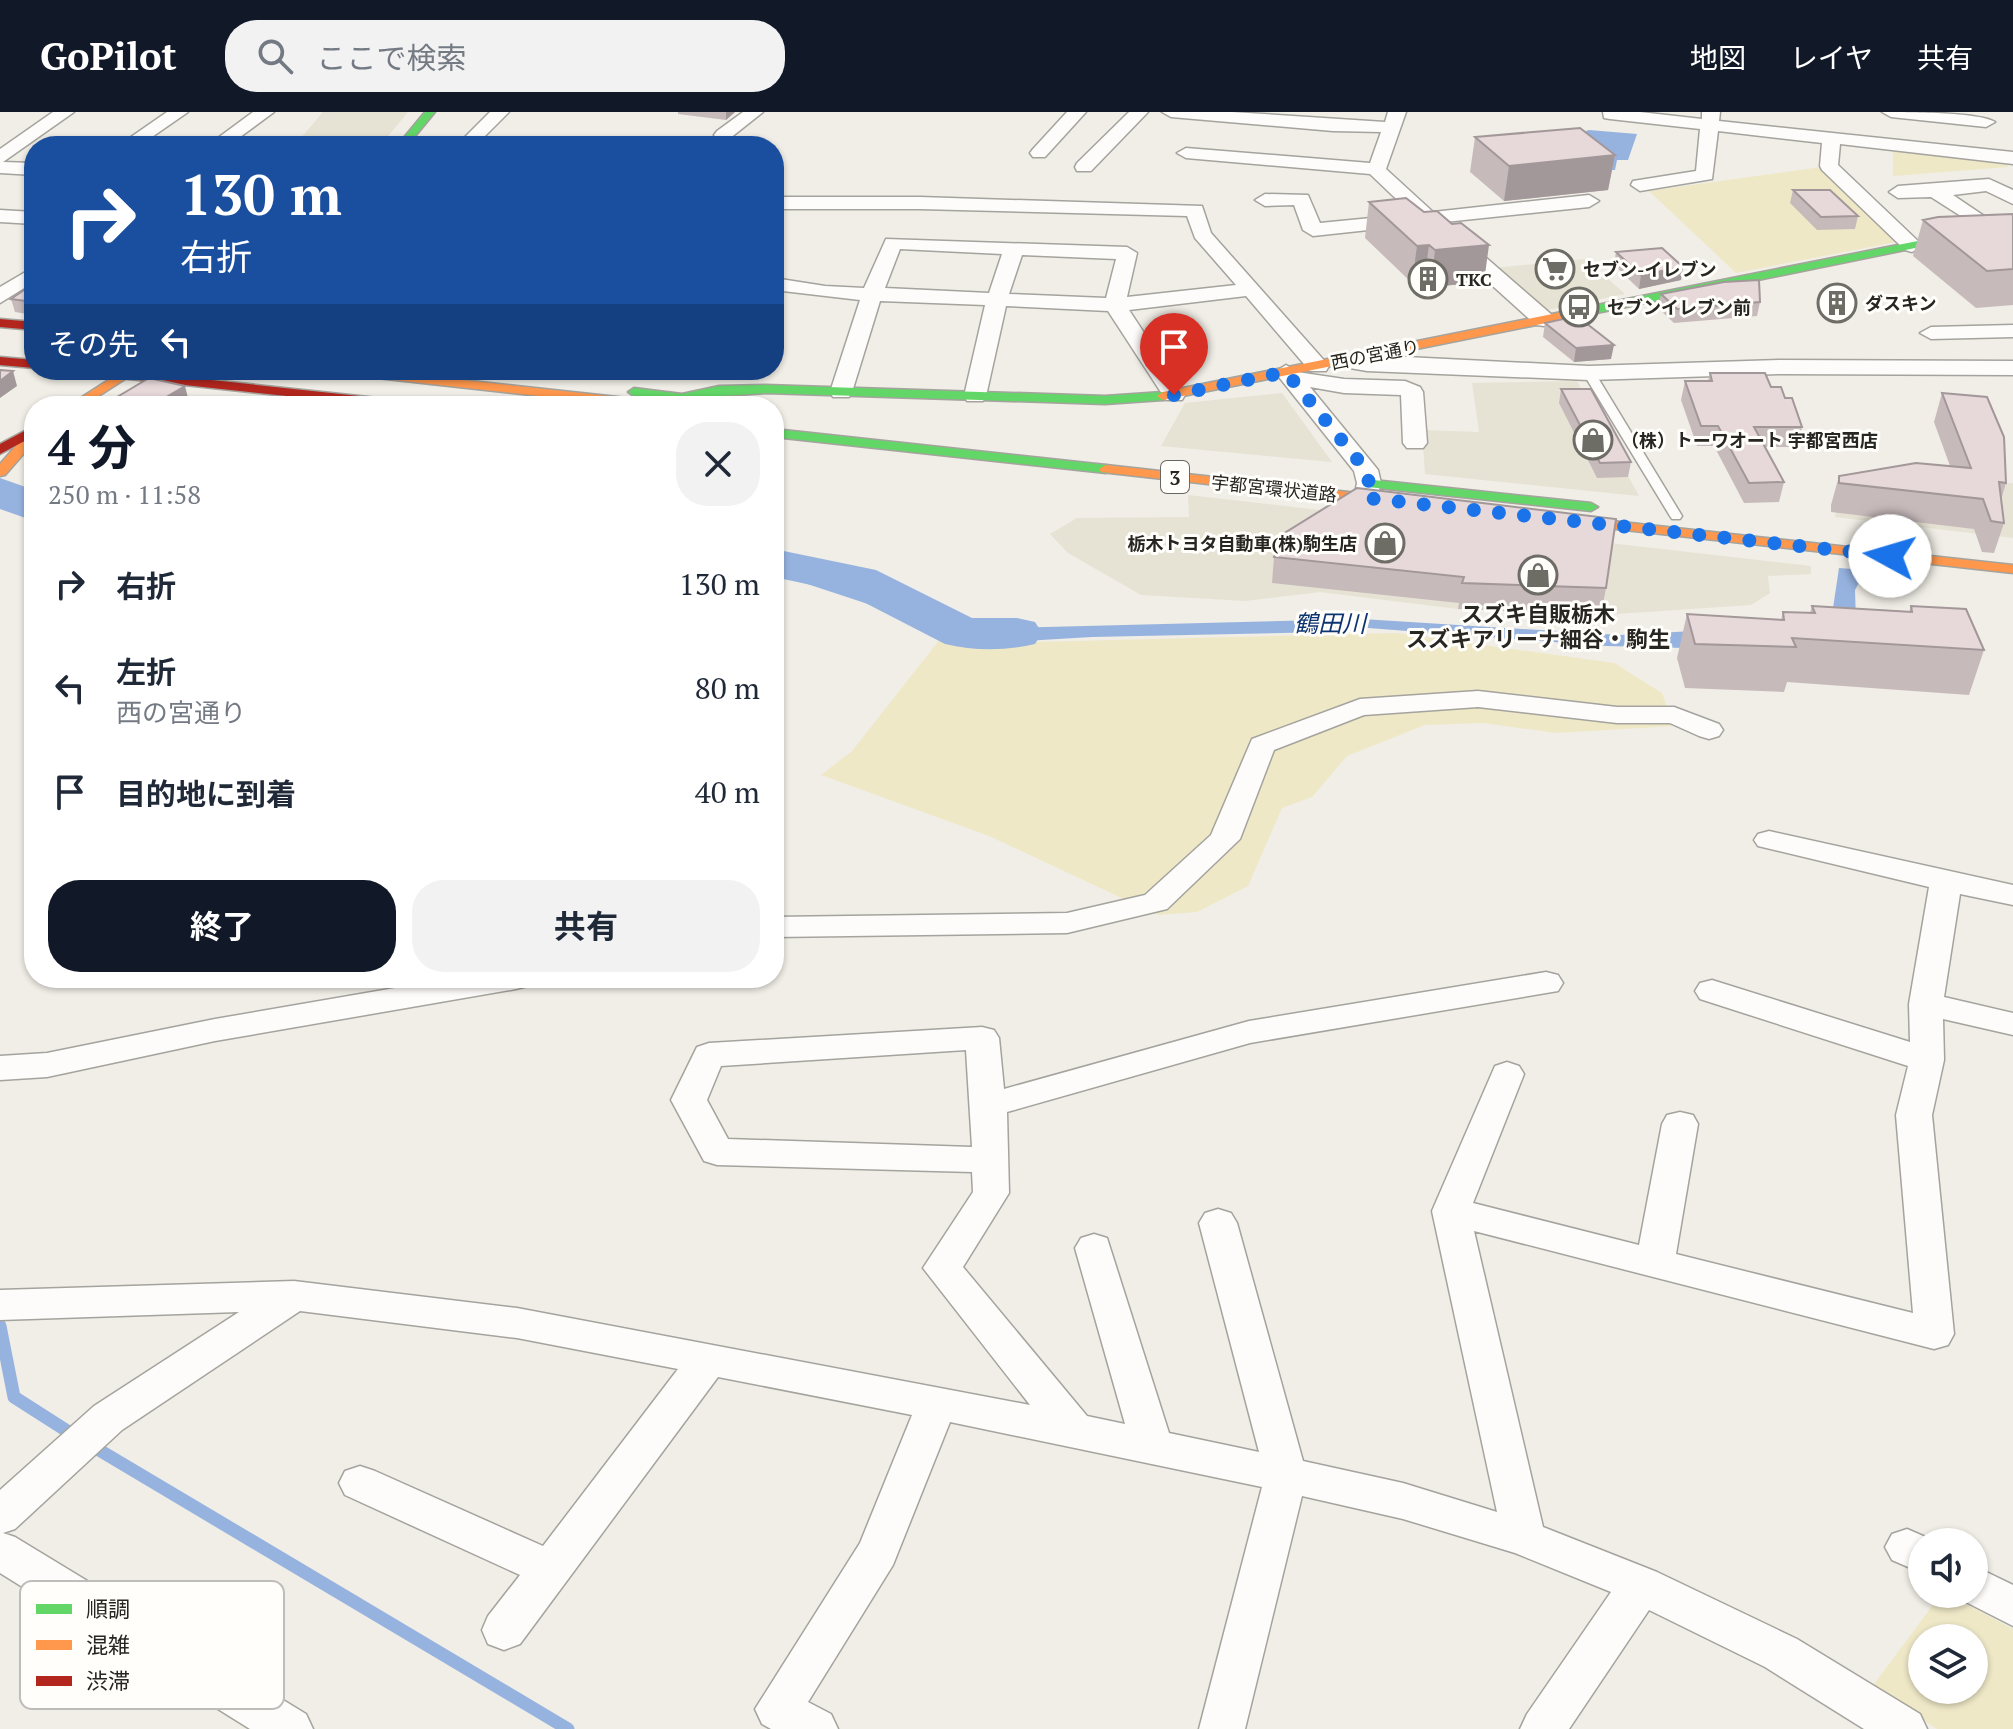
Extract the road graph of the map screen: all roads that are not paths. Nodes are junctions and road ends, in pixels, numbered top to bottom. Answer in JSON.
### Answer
{"nodes":[{"id":1,"x":65,"y":112,"type":"edge"},
{"id":2,"x":179,"y":112,"type":"edge"},
{"id":3,"x":265,"y":112,"type":"edge"},
{"id":4,"x":430,"y":112,"type":"edge"},
{"id":5,"x":500,"y":112,"type":"edge"},
{"id":6,"x":754,"y":112,"type":"edge"},
{"id":7,"x":1077,"y":112,"type":"edge"},
{"id":8,"x":1139,"y":112,"type":"edge"},
{"id":9,"x":1171,"y":112,"type":"edge"},
{"id":10,"x":1891,"y":112,"type":"edge"},
{"id":11,"x":1610,"y":114,"type":"dead end"},
{"id":12,"x":1986,"y":117,"type":"edge"},
{"id":13,"x":1709,"y":118,"type":"edge"},
{"id":14,"x":1394,"y":119,"type":"edge"},
{"id":15,"x":1241,"y":132,"type":"edge"},
{"id":16,"x":723,"y":135,"type":"dead end"},
{"id":17,"x":30,"y":136,"type":"edge"},
{"id":18,"x":142,"y":136,"type":"edge"},
{"id":19,"x":230,"y":136,"type":"edge"},
{"id":20,"x":410,"y":136,"type":"edge"},
{"id":21,"x":475,"y":136,"type":"edge"},
{"id":22,"x":1831,"y":138,"type":"junction"},
{"id":23,"x":24,"y":140,"type":"edge"},
{"id":24,"x":1039,"y":153,"type":"dead end"},
{"id":25,"x":1186,"y":153,"type":"dead end"},
{"id":26,"x":1986,"y":155,"type":"junction"},
{"id":27,"x":0,"y":157,"type":"edge"},
{"id":28,"x":2013,"y":158,"type":"edge"},
{"id":29,"x":0,"y":167,"type":"edge"},
{"id":30,"x":1084,"y":167,"type":"dead end"},
{"id":31,"x":24,"y":168,"type":"edge"},
{"id":32,"x":1377,"y":169,"type":"junction"},
{"id":33,"x":1640,"y":185,"type":"dead end"},
{"id":34,"x":1935,"y":191,"type":"junction"},
{"id":35,"x":1898,"y":192,"type":"dead end"},
{"id":36,"x":2013,"y":198,"type":"edge"},
{"id":37,"x":1265,"y":200,"type":"dead end"},
{"id":38,"x":1589,"y":201,"type":"edge"},
{"id":39,"x":784,"y":203,"type":"edge"},
{"id":40,"x":0,"y":216,"type":"edge"},
{"id":41,"x":24,"y":217,"type":"edge"},
{"id":42,"x":1429,"y":219,"type":"junction"},
{"id":43,"x":2013,"y":225,"type":"edge"},
{"id":44,"x":1992,"y":230,"type":"junction"},
{"id":45,"x":1912,"y":246,"type":"junction"},
{"id":46,"x":1014,"y":248,"type":"junction"},
{"id":47,"x":24,"y":280,"type":"edge"},
{"id":48,"x":784,"y":286,"type":"edge"},
{"id":49,"x":1248,"y":290,"type":"junction"},
{"id":50,"x":872,"y":294,"type":"junction"},
{"id":51,"x":0,"y":297,"type":"edge"},
{"id":52,"x":997,"y":300,"type":"junction"},
{"id":53,"x":1115,"y":305,"type":"junction"},
{"id":54,"x":1544,"y":320,"type":"junction"},
{"id":55,"x":0,"y":323,"type":"edge"},
{"id":56,"x":24,"y":325,"type":"edge"},
{"id":57,"x":2013,"y":331,"type":"edge"},
{"id":58,"x":0,"y":334,"type":"edge"},
{"id":59,"x":24,"y":337,"type":"edge"},
{"id":60,"x":0,"y":348,"type":"edge"},
{"id":61,"x":24,"y":350,"type":"edge"},
{"id":62,"x":0,"y":361,"type":"edge"},
{"id":63,"x":1346,"y":361,"type":"junction"},
{"id":64,"x":24,"y":363,"type":"edge"},
{"id":65,"x":1318,"y":366,"type":"junction"},
{"id":66,"x":1957,"y":368,"type":"junction"},
{"id":67,"x":2013,"y":368,"type":"edge"},
{"id":68,"x":1589,"y":373,"type":"junction"},
{"id":69,"x":1288,"y":374,"type":"junction"},
{"id":70,"x":86,"y":380,"type":"edge"},
{"id":71,"x":111,"y":380,"type":"edge"},
{"id":72,"x":196,"y":380,"type":"edge"},
{"id":73,"x":300,"y":380,"type":"edge"},
{"id":74,"x":423,"y":380,"type":"edge"},
{"id":75,"x":521,"y":380,"type":"edge"},
{"id":76,"x":841,"y":392,"type":"junction"},
{"id":77,"x":1174,"y":395,"type":"junction"},
{"id":78,"x":72,"y":396,"type":"edge"},
{"id":79,"x":76,"y":396,"type":"edge"},
{"id":80,"x":331,"y":396,"type":"edge"},
{"id":81,"x":444,"y":396,"type":"edge"},
{"id":82,"x":571,"y":396,"type":"edge"},
{"id":83,"x":664,"y":396,"type":"edge"},
{"id":84,"x":691,"y":396,"type":"edge"},
{"id":85,"x":975,"y":396,"type":"junction"},
{"id":86,"x":24,"y":416,"type":"edge"},
{"id":87,"x":784,"y":419,"type":"edge"},
{"id":88,"x":0,"y":431,"type":"edge"},
{"id":89,"x":928,"y":431,"type":"dead end"},
{"id":90,"x":784,"y":434,"type":"edge"},
{"id":91,"x":24,"y":437,"type":"edge"},
{"id":92,"x":24,"y":443,"type":"edge"},
{"id":93,"x":1415,"y":443,"type":"dead end"},
{"id":94,"x":784,"y":446,"type":"edge"},
{"id":95,"x":991,"y":449,"type":"junction"},
{"id":96,"x":0,"y":450,"type":"edge"},
{"id":97,"x":0,"y":471,"type":"edge"},
{"id":98,"x":1367,"y":490,"type":"junction"},
{"id":99,"x":1676,"y":516,"type":"junction"},
{"id":100,"x":2013,"y":553,"type":"edge"},
{"id":101,"x":2013,"y":569,"type":"edge"},
{"id":102,"x":1709,"y":730,"type":"dead end"},
{"id":103,"x":1769,"y":840,"type":"dead end"},
{"id":104,"x":1946,"y":881,"type":"junction"},
{"id":105,"x":2013,"y":895,"type":"edge"},
{"id":106,"x":784,"y":927,"type":"edge"},
{"id":107,"x":1546,"y":983,"type":"dead end"},
{"id":108,"x":458,"y":988,"type":"edge"},
{"id":109,"x":1712,"y":991,"type":"dead end"},
{"id":110,"x":1926,"y":1004,"type":"junction"},
{"id":111,"x":2013,"y":1024,"type":"edge"},
{"id":112,"x":1927,"y":1060,"type":"junction"},
{"id":113,"x":0,"y":1068,"type":"edge"},
{"id":114,"x":1507,"y":1074,"type":"dead end"},
{"id":115,"x":989,"y":1114,"type":"junction"},
{"id":116,"x":1680,"y":1124,"type":"dead end"},
{"id":117,"x":990,"y":1160,"type":"junction"},
{"id":118,"x":1451,"y":1211,"type":"junction"},
{"id":119,"x":1218,"y":1223,"type":"dead end"},
{"id":120,"x":1094,"y":1248,"type":"dead end"},
{"id":121,"x":1655,"y":1263,"type":"junction"},
{"id":122,"x":294,"y":1296,"type":"junction"},
{"id":123,"x":0,"y":1305,"type":"edge"},
{"id":124,"x":708,"y":1360,"type":"junction"},
{"id":125,"x":937,"y":1404,"type":"junction"},
{"id":126,"x":1074,"y":1430,"type":"junction"},
{"id":127,"x":1152,"y":1447,"type":"junction"},
{"id":128,"x":1286,"y":1475,"type":"junction"},
{"id":129,"x":360,"y":1483,"type":"dead end"},
{"id":130,"x":0,"y":1516,"type":"edge"},
{"id":131,"x":1524,"y":1538,"type":"junction"},
{"id":132,"x":0,"y":1550,"type":"edge"},
{"id":133,"x":550,"y":1569,"type":"junction"},
{"id":134,"x":50,"y":1581,"type":"edge"},
{"id":135,"x":1641,"y":1585,"type":"junction"},
{"id":136,"x":1988,"y":1593,"type":"edge"},
{"id":137,"x":2013,"y":1607,"type":"edge"},
{"id":138,"x":504,"y":1630,"type":"dead end"},
{"id":139,"x":258,"y":1709,"type":"edge"},
{"id":140,"x":290,"y":1729,"type":"edge"},
{"id":141,"x":815,"y":1729,"type":"edge"},
{"id":142,"x":1222,"y":1729,"type":"edge"},
{"id":143,"x":1543,"y":1729,"type":"edge"},
{"id":144,"x":1904,"y":1729,"type":"edge"}],
"edges":[{"from":1,"to":17,"type":"street"},
{"from":2,"to":18,"type":"street"},
{"from":3,"to":19,"type":"street"},
{"from":4,"to":20,"type":"main road"},
{"from":5,"to":21,"type":"street"},
{"from":6,"to":16,"type":"street"},
{"from":7,"to":24,"type":"street"},
{"from":8,"to":30,"type":"street"},
{"from":9,"to":15,"type":"street"},
{"from":10,"to":12,"type":"street"},
{"from":11,"to":13,"type":"street"},
{"from":12,"to":26,"type":"street"},
{"from":13,"to":22,"type":"street"},
{"from":13,"to":33,"type":"street"},
{"from":14,"to":15,"type":"street"},
{"from":14,"to":32,"type":"street"},
{"from":15,"to":25,"type":"street"},
{"from":15,"to":32,"type":"street"},
{"from":22,"to":26,"type":"street"},
{"from":22,"to":45,"type":"street"},
{"from":23,"to":27,"type":"street"},
{"from":26,"to":28,"type":"street"},
{"from":29,"to":31,"type":"street"},
{"from":32,"to":42,"type":"street"},
{"from":34,"to":35,"type":"street"},
{"from":34,"to":36,"type":"street"},
{"from":34,"to":44,"type":"street"},
{"from":37,"to":42,"type":"street"},
{"from":38,"to":42,"type":"street"},
{"from":39,"to":49,"type":"street"},
{"from":40,"to":41,"type":"street"},
{"from":42,"to":54,"type":"street"},
{"from":43,"to":44,"type":"main road","name":"西の宮通り"},
{"from":44,"to":45,"type":"main road","name":"西の宮通り"},
{"from":45,"to":54,"type":"main road","name":"西の宮通り"},
{"from":46,"to":50,"type":"street"},
{"from":46,"to":52,"type":"street"},
{"from":46,"to":53,"type":"street"},
{"from":47,"to":51,"type":"street"},
{"from":48,"to":50,"type":"street"},
{"from":49,"to":53,"type":"street"},
{"from":49,"to":65,"type":"street"},
{"from":50,"to":52,"type":"street"},
{"from":50,"to":76,"type":"street"},
{"from":52,"to":53,"type":"street"},
{"from":52,"to":85,"type":"street"},
{"from":53,"to":77,"type":"street"},
{"from":54,"to":63,"type":"main road","name":"西の宮通り"},
{"from":55,"to":56,"type":"main road"},
{"from":57,"to":66,"type":"street"},
{"from":58,"to":59,"type":"main road"},
{"from":60,"to":61,"type":"main road"},
{"from":62,"to":64,"type":"main road"},
{"from":63,"to":65,"type":"main road","name":"西の宮通り"},
{"from":63,"to":68,"type":"street"},
{"from":65,"to":69,"type":"main road","name":"西の宮通り"},
{"from":66,"to":67,"type":"street"},
{"from":66,"to":68,"type":"street"},
{"from":68,"to":99,"type":"lane"},
{"from":69,"to":77,"type":"main road","name":"西の宮通り"},
{"from":69,"to":93,"type":"street"},
{"from":69,"to":98,"type":"street"},
{"from":70,"to":78,"type":"main road"},
{"from":71,"to":79,"type":"main road"},
{"from":72,"to":80,"type":"main road"},
{"from":73,"to":81,"type":"main road"},
{"from":74,"to":82,"type":"main road"},
{"from":75,"to":83,"type":"main road"},
{"from":76,"to":84,"type":"main road","name":"西の宮通り"},
{"from":76,"to":85,"type":"main road","name":"西の宮通り"},
{"from":77,"to":85,"type":"main road","name":"西の宮通り"},
{"from":86,"to":88,"type":"main road"},
{"from":87,"to":95,"type":"main road","name":"宇都宮環状道路","number":"3"},
{"from":89,"to":95,"type":"main road","number":"3"},
{"from":90,"to":95,"type":"main road","name":"宇都宮環状道路","number":"3"},
{"from":91,"to":96,"type":"main road"},
{"from":92,"to":97,"type":"main road"},
{"from":94,"to":95,"type":"main road","number":"3"},
{"from":95,"to":98,"type":"main road","name":"宇都宮環状道路","number":"3"},
{"from":98,"to":99,"type":"main road","name":"宇都宮環状道路","number":"3"},
{"from":98,"to":101,"type":"main road","name":"宇都宮環状道路","number":"3"},
{"from":99,"to":100,"type":"main road","name":"宇都宮環状道路","number":"3"},
{"from":102,"to":106,"type":"street"},
{"from":103,"to":104,"type":"street"},
{"from":104,"to":105,"type":"street"},
{"from":104,"to":110,"type":"street"},
{"from":107,"to":115,"type":"street"},
{"from":108,"to":113,"type":"street"},
{"from":109,"to":112,"type":"street"},
{"from":110,"to":111,"type":"street"},
{"from":110,"to":112,"type":"street"},
{"from":112,"to":121,"type":"street"},
{"from":114,"to":118,"type":"street"},
{"from":115,"to":117,"type":"street"},
{"from":115,"to":117,"type":"street"},
{"from":116,"to":121,"type":"street"},
{"from":117,"to":126,"type":"street"},
{"from":118,"to":121,"type":"street"},
{"from":118,"to":131,"type":"street"},
{"from":119,"to":128,"type":"street"},
{"from":120,"to":127,"type":"street"},
{"from":122,"to":123,"type":"street"},
{"from":122,"to":124,"type":"street"},
{"from":122,"to":130,"type":"street"},
{"from":124,"to":125,"type":"street"},
{"from":124,"to":133,"type":"street"},
{"from":125,"to":126,"type":"street"},
{"from":125,"to":141,"type":"street"},
{"from":126,"to":127,"type":"street"},
{"from":127,"to":128,"type":"street"},
{"from":128,"to":131,"type":"street"},
{"from":128,"to":142,"type":"street"},
{"from":129,"to":133,"type":"street"},
{"from":131,"to":135,"type":"street"},
{"from":132,"to":134,"type":"street"},
{"from":133,"to":138,"type":"street"},
{"from":135,"to":143,"type":"street"},
{"from":135,"to":144,"type":"street"},
{"from":136,"to":137,"type":"street"},
{"from":139,"to":140,"type":"street"}]}
